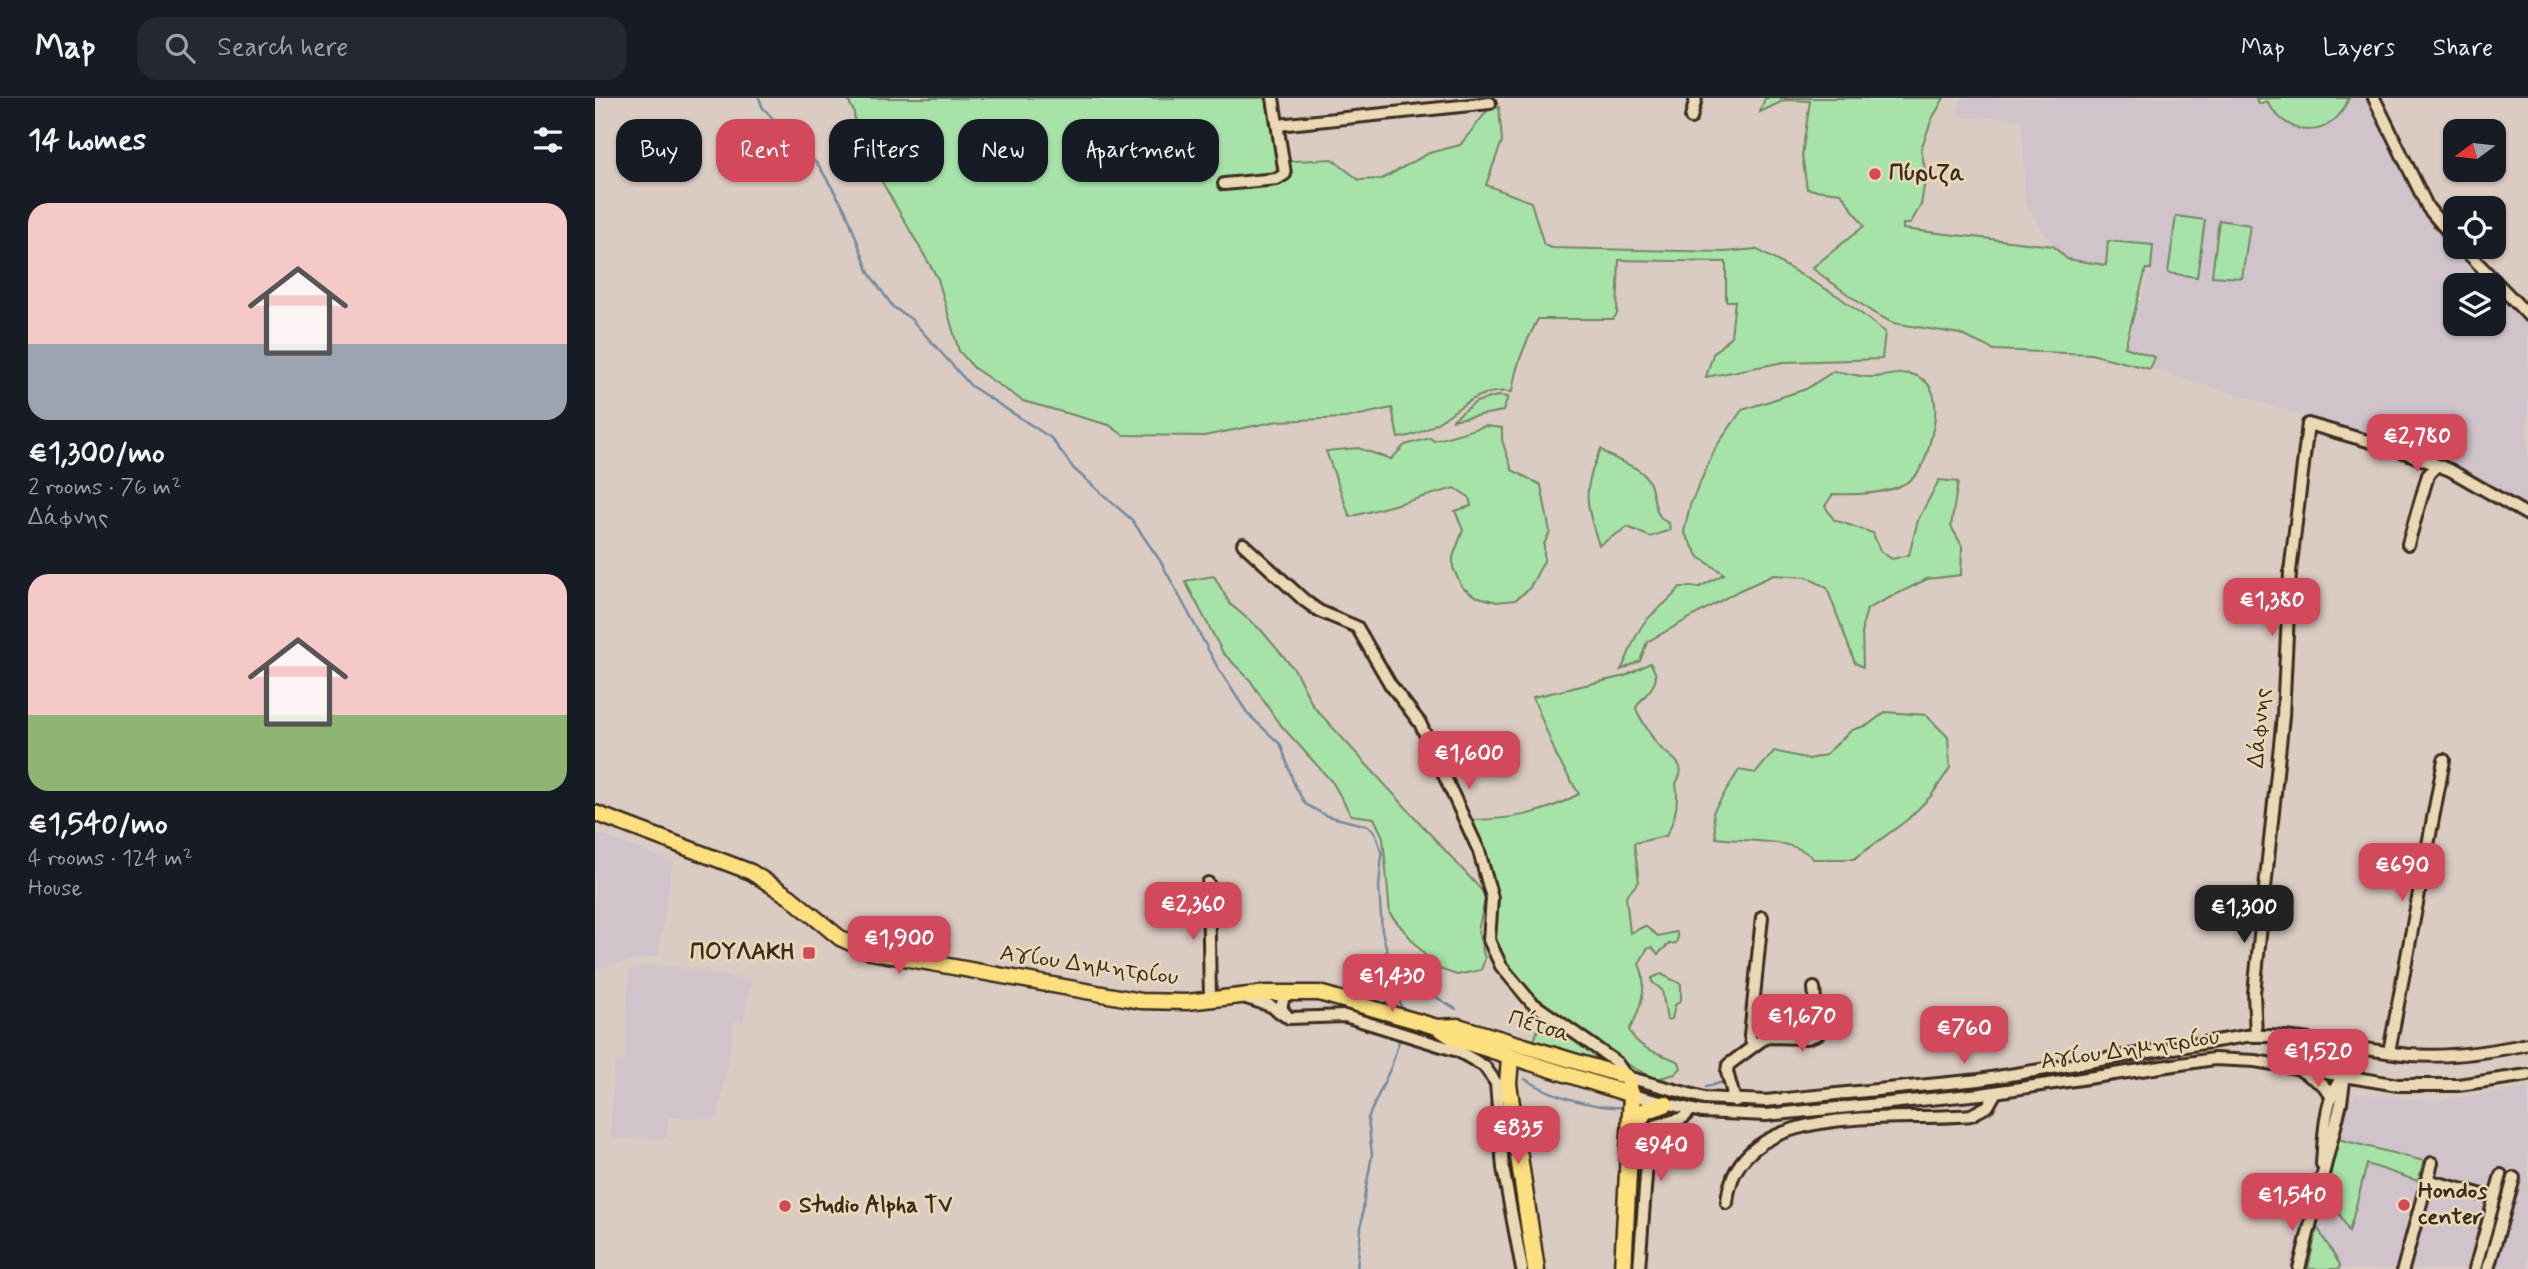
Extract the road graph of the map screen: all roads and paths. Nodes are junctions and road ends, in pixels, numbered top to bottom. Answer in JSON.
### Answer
{"nodes":[{"id":1,"x":1273,"y":98,"type":"edge"},
{"id":2,"x":1696,"y":98,"type":"edge"},
{"id":3,"x":2374,"y":98,"type":"edge"},
{"id":4,"x":1451,"y":102,"type":"edge"},
{"id":5,"x":1490,"y":103,"type":"dead end"},
{"id":6,"x":1691,"y":118,"type":"dead end"},
{"id":7,"x":1278,"y":125,"type":"junction"},
{"id":8,"x":1224,"y":184,"type":"dead end"},
{"id":9,"x":2443,"y":226,"type":"edge"},
{"id":10,"x":2474,"y":259,"type":"edge"},
{"id":11,"x":2528,"y":315,"type":"edge"},
{"id":12,"x":2437,"y":465,"type":"junction"},
{"id":13,"x":2528,"y":515,"type":"edge"},
{"id":14,"x":1243,"y":544,"type":"dead end"},
{"id":15,"x":2408,"y":544,"type":"dead end"},
{"id":16,"x":2444,"y":760,"type":"dead end"},
{"id":17,"x":595,"y":813,"type":"edge"},
{"id":18,"x":1208,"y":883,"type":"dead end"},
{"id":19,"x":1762,"y":917,"type":"dead end"},
{"id":20,"x":1814,"y":988,"type":"dead end"},
{"id":21,"x":1289,"y":992,"type":"junction"},
{"id":22,"x":1237,"y":996,"type":"junction"},
{"id":23,"x":1210,"y":1000,"type":"junction"},
{"id":24,"x":1292,"y":1019,"type":"junction"},
{"id":25,"x":2256,"y":1036,"type":"junction"},
{"id":26,"x":2528,"y":1044,"type":"edge"},
{"id":27,"x":2349,"y":1045,"type":"junction"},
{"id":28,"x":1753,"y":1046,"type":"junction"},
{"id":29,"x":1512,"y":1050,"type":"junction"},
{"id":30,"x":2389,"y":1052,"type":"junction"},
{"id":31,"x":2298,"y":1069,"type":"junction"},
{"id":32,"x":2528,"y":1075,"type":"edge"},
{"id":33,"x":1573,"y":1077,"type":"joint"},
{"id":34,"x":1627,"y":1077,"type":"junction"},
{"id":35,"x":2343,"y":1077,"type":"junction"},
{"id":36,"x":1996,"y":1092,"type":"junction"},
{"id":37,"x":1632,"y":1095,"type":"junction"},
{"id":38,"x":2332,"y":1097,"type":"junction"},
{"id":39,"x":1735,"y":1101,"type":"junction"},
{"id":40,"x":1665,"y":1104,"type":"junction"},
{"id":41,"x":1691,"y":1110,"type":"junction"},
{"id":42,"x":1631,"y":1133,"type":"junction"},
{"id":43,"x":2432,"y":1163,"type":"dead end"},
{"id":44,"x":2501,"y":1175,"type":"dead end"},
{"id":45,"x":2514,"y":1178,"type":"dead end"},
{"id":46,"x":2427,"y":1180,"type":"junction"},
{"id":47,"x":2320,"y":1182,"type":"junction"},
{"id":48,"x":2483,"y":1195,"type":"dead end"},
{"id":49,"x":1727,"y":1203,"type":"dead end"},
{"id":50,"x":2482,"y":1243,"type":"junction"},
{"id":51,"x":2469,"y":1245,"type":"dead end"},
{"id":52,"x":2495,"y":1247,"type":"junction"},
{"id":53,"x":1522,"y":1269,"type":"edge"},
{"id":54,"x":1536,"y":1269,"type":"edge"},
{"id":55,"x":1622,"y":1269,"type":"edge"},
{"id":56,"x":1639,"y":1269,"type":"edge"},
{"id":57,"x":2299,"y":1269,"type":"edge"},
{"id":58,"x":2403,"y":1269,"type":"edge"},
{"id":59,"x":2475,"y":1269,"type":"edge"},
{"id":60,"x":2488,"y":1269,"type":"edge"}],
"edges":[{"from":1,"to":7,"type":"street"},
{"from":2,"to":6,"type":"street"},
{"from":3,"to":9,"type":"street"},
{"from":4,"to":5,"type":"street"},
{"from":4,"to":7,"type":"street"},
{"from":7,"to":8,"type":"street"},
{"from":10,"to":11,"type":"street"},
{"from":12,"to":13,"type":"street"},
{"from":12,"to":15,"type":"street"},
{"from":12,"to":25,"type":"street","name":"Δάφνης"},
{"from":14,"to":34,"type":"street"},
{"from":16,"to":30,"type":"street"},
{"from":17,"to":23,"type":"main road","name":"Αγίου Δημητρίου"},
{"from":18,"to":23,"type":"street"},
{"from":19,"to":28,"type":"street"},
{"from":20,"to":28,"type":"street"},
{"from":21,"to":22,"type":"main road","name":"Πέτσα"},
{"from":21,"to":24,"type":"street"},
{"from":21,"to":29,"type":"main road","name":"Πέτσα"},
{"from":22,"to":23,"type":"main road","name":"Αγίου Δημητρίου"},
{"from":22,"to":24,"type":"street"},
{"from":24,"to":53,"type":"street"},
{"from":25,"to":27,"type":"street","name":"Αγίου Δημητρίου"},
{"from":25,"to":39,"type":"street","name":"Αγίου Δημητρίου"},
{"from":26,"to":30,"type":"street","name":"Αγίου Δημητρίου"},
{"from":27,"to":30,"type":"street","name":"Αγίου Δημητρίου"},
{"from":27,"to":35,"type":"street"},
{"from":28,"to":39,"type":"street"},
{"from":29,"to":33,"type":"main road","name":"Πέτσα"},
{"from":29,"to":34,"type":"main road","name":"Πέτσα"},
{"from":29,"to":54,"type":"highway"},
{"from":31,"to":35,"type":"street","name":"Αγίου Δημητρίου"},
{"from":31,"to":36,"type":"street","name":"Αγίου Δημητρίου"},
{"from":31,"to":38,"type":"street"},
{"from":32,"to":35,"type":"street","name":"Αγίου Δημητρίου"},
{"from":33,"to":37,"type":"main road","name":"Αγίου Δημητρίου"},
{"from":34,"to":37,"type":"main road"},
{"from":34,"to":39,"type":"street","name":"Αγίου Δημητρίου"},
{"from":35,"to":38,"type":"street"},
{"from":35,"to":47,"type":"street"},
{"from":36,"to":41,"type":"street","name":"Αγίου Δημητρίου"},
{"from":36,"to":49,"type":"street"},
{"from":37,"to":40,"type":"street","name":"Αγίου Δημητρίου"},
{"from":37,"to":42,"type":"highway"},
{"from":38,"to":47,"type":"street"},
{"from":40,"to":41,"type":"street","name":"Αγίου Δημητρίου"},
{"from":40,"to":42,"type":"highway"},
{"from":41,"to":56,"type":"street"},
{"from":42,"to":55,"type":"highway"},
{"from":43,"to":46,"type":"street"},
{"from":44,"to":50,"type":"street"},
{"from":45,"to":52,"type":"street"},
{"from":46,"to":48,"type":"street"},
{"from":46,"to":58,"type":"street"},
{"from":47,"to":57,"type":"street"},
{"from":50,"to":51,"type":"street"},
{"from":50,"to":52,"type":"street"},
{"from":50,"to":59,"type":"street"},
{"from":52,"to":60,"type":"street"}]}
